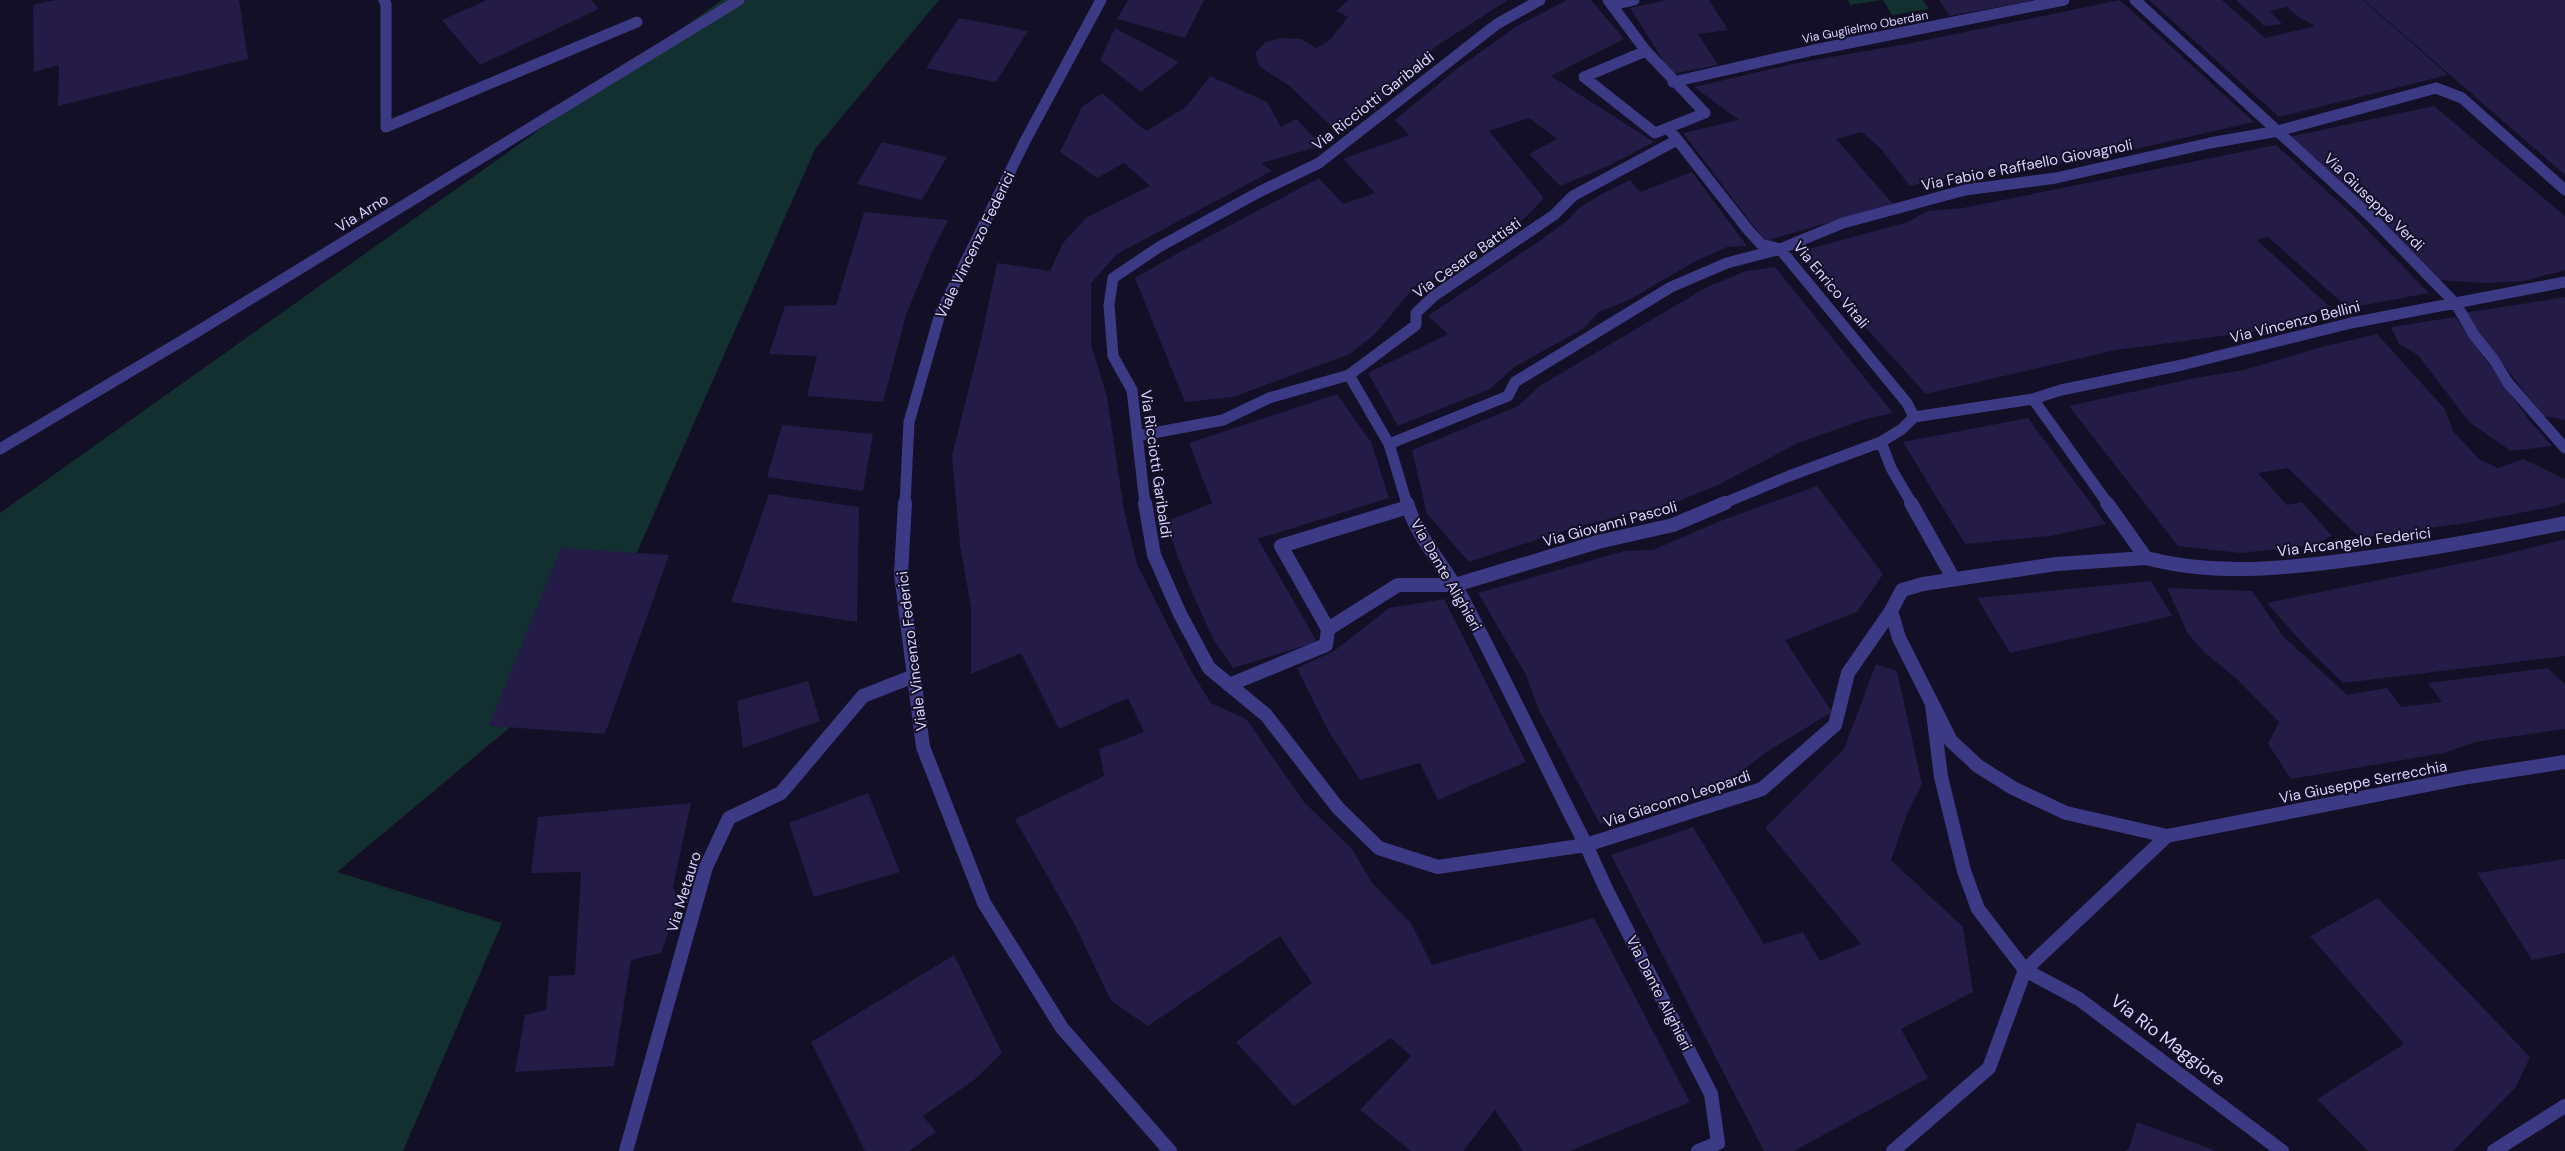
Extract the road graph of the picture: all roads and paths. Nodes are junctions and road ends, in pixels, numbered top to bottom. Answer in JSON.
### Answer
{"nodes":[{"id":1,"x":384,"y":0,"type":"edge"},
{"id":2,"x":739,"y":0,"type":"edge"},
{"id":3,"x":1101,"y":0,"type":"edge"},
{"id":4,"x":1540,"y":0,"type":"edge"},
{"id":5,"x":1634,"y":0,"type":"edge"},
{"id":6,"x":2064,"y":0,"type":"edge"},
{"id":7,"x":2136,"y":0,"type":"edge"},
{"id":8,"x":1610,"y":2,"type":"edge"},
{"id":9,"x":637,"y":22,"type":"dead end"},
{"id":10,"x":1646,"y":52,"type":"junction"},
{"id":11,"x":1673,"y":82,"type":"junction"},
{"id":12,"x":1668,"y":128,"type":"junction"},
{"id":13,"x":2278,"y":131,"type":"junction"},
{"id":14,"x":1677,"y":140,"type":"junction"},
{"id":15,"x":2565,"y":190,"type":"edge"},
{"id":16,"x":1780,"y":248,"type":"junction"},
{"id":17,"x":2565,"y":282,"type":"edge"},
{"id":18,"x":2456,"y":304,"type":"junction"},
{"id":19,"x":1349,"y":375,"type":"junction"},
{"id":20,"x":2033,"y":399,"type":"junction"},
{"id":21,"x":1914,"y":417,"type":"junction"},
{"id":22,"x":1137,"y":436,"type":"junction"},
{"id":23,"x":1881,"y":442,"type":"junction"},
{"id":24,"x":1389,"y":444,"type":"junction"},
{"id":25,"x":2565,"y":448,"type":"edge"},
{"id":26,"x":0,"y":449,"type":"edge"},
{"id":27,"x":1408,"y":507,"type":"junction"},
{"id":28,"x":2565,"y":523,"type":"edge"},
{"id":29,"x":2146,"y":558,"type":"junction"},
{"id":30,"x":1953,"y":578,"type":"junction"},
{"id":31,"x":1455,"y":584,"type":"junction"},
{"id":32,"x":1890,"y":611,"type":"junction"},
{"id":33,"x":1328,"y":629,"type":"junction"},
{"id":34,"x":914,"y":676,"type":"junction"},
{"id":35,"x":1229,"y":685,"type":"junction"},
{"id":36,"x":1932,"y":705,"type":"junction"},
{"id":37,"x":2565,"y":762,"type":"edge"},
{"id":38,"x":2167,"y":836,"type":"junction"},
{"id":39,"x":1586,"y":845,"type":"junction"},
{"id":40,"x":1379,"y":848,"type":"joint"},
{"id":41,"x":2025,"y":970,"type":"junction"},
{"id":42,"x":2565,"y":1106,"type":"edge"},
{"id":43,"x":626,"y":1151,"type":"edge"},
{"id":44,"x":1170,"y":1151,"type":"edge"},
{"id":45,"x":1698,"y":1151,"type":"edge"},
{"id":46,"x":1893,"y":1151,"type":"edge"},
{"id":47,"x":2282,"y":1151,"type":"edge"},
{"id":48,"x":2494,"y":1151,"type":"edge"}],
"edges":[{"from":1,"to":9,"type":"street"},
{"from":2,"to":26,"type":"street","name":"Via Arno"},
{"from":3,"to":34,"type":"street","name":"Viale Vincenzo Federici"},
{"from":4,"to":22,"type":"street","name":"Via Ricciotti Garibaldi"},
{"from":5,"to":8,"type":"street"},
{"from":6,"to":11,"type":"street","name":"Via Guglielmo Oberdan"},
{"from":7,"to":13,"type":"street","name":"Via Giuseppe Verdi"},
{"from":8,"to":10,"type":"street"},
{"from":10,"to":11,"type":"street"},
{"from":10,"to":12,"type":"street"},
{"from":11,"to":12,"type":"street"},
{"from":12,"to":14,"type":"street","name":"Via Enrico Vitali"},
{"from":13,"to":15,"type":"street","name":"Via Fabio e Raffaello Giovagnoli"},
{"from":13,"to":16,"type":"street","name":"Via Fabio e Raffaello Giovagnoli"},
{"from":13,"to":18,"type":"street","name":"Via Giuseppe Verdi"},
{"from":14,"to":16,"type":"street","name":"Via Enrico Vitali"},
{"from":14,"to":19,"type":"street","name":"Via Cesare Battisti"},
{"from":16,"to":21,"type":"street","name":"Via Enrico Vitali"},
{"from":16,"to":24,"type":"street","name":"Via Fabio e Raffaello Giovagnoli"},
{"from":17,"to":18,"type":"street","name":"Via Vincenzo Bellini"},
{"from":18,"to":20,"type":"street","name":"Via Vincenzo Bellini"},
{"from":18,"to":25,"type":"street","name":"Via Giuseppe Verdi"},
{"from":19,"to":22,"type":"street","name":"Via Cesare Battisti"},
{"from":19,"to":24,"type":"street","name":"Via Dante Alighieri"},
{"from":20,"to":21,"type":"street","name":"Via Vincenzo Bellini"},
{"from":20,"to":29,"type":"street"},
{"from":21,"to":23,"type":"street","name":"Via Giovanni Pascoli"},
{"from":22,"to":35,"type":"street","name":"Via Ricciotti Garibaldi"},
{"from":23,"to":30,"type":"street"},
{"from":23,"to":31,"type":"street","name":"Via Giovanni Pascoli"},
{"from":24,"to":27,"type":"street","name":"Via Dante Alighieri"},
{"from":27,"to":31,"type":"street","name":"Via Dante Alighieri"},
{"from":27,"to":33,"type":"street"},
{"from":28,"to":29,"type":"street","name":"Via Arcangelo Federici"},
{"from":29,"to":30,"type":"street","name":"Via Arcangelo Federici"},
{"from":30,"to":32,"type":"street"},
{"from":31,"to":33,"type":"street","name":"Via Giovanni Pascoli"},
{"from":31,"to":39,"type":"street","name":"Via Dante Alighieri"},
{"from":32,"to":36,"type":"street"},
{"from":32,"to":39,"type":"street","name":"Via Giacomo Leopardi"},
{"from":33,"to":35,"type":"street"},
{"from":34,"to":43,"type":"street","name":"Via Metauro"},
{"from":34,"to":44,"type":"street","name":"Viale Vincenzo Federici"},
{"from":35,"to":40,"type":"street","name":"Via Ricciotti Garibaldi"},
{"from":36,"to":38,"type":"street"},
{"from":36,"to":41,"type":"street"},
{"from":37,"to":38,"type":"street","name":"Via Giuseppe Serrecchia"},
{"from":38,"to":41,"type":"street"},
{"from":39,"to":40,"type":"street","name":"Via Giacomo Leopardi"},
{"from":39,"to":45,"type":"street","name":"Via Dante Alighieri"},
{"from":41,"to":46,"type":"street"},
{"from":41,"to":47,"type":"street","name":"Via Rio Maggiore"},
{"from":42,"to":48,"type":"street"}]}
